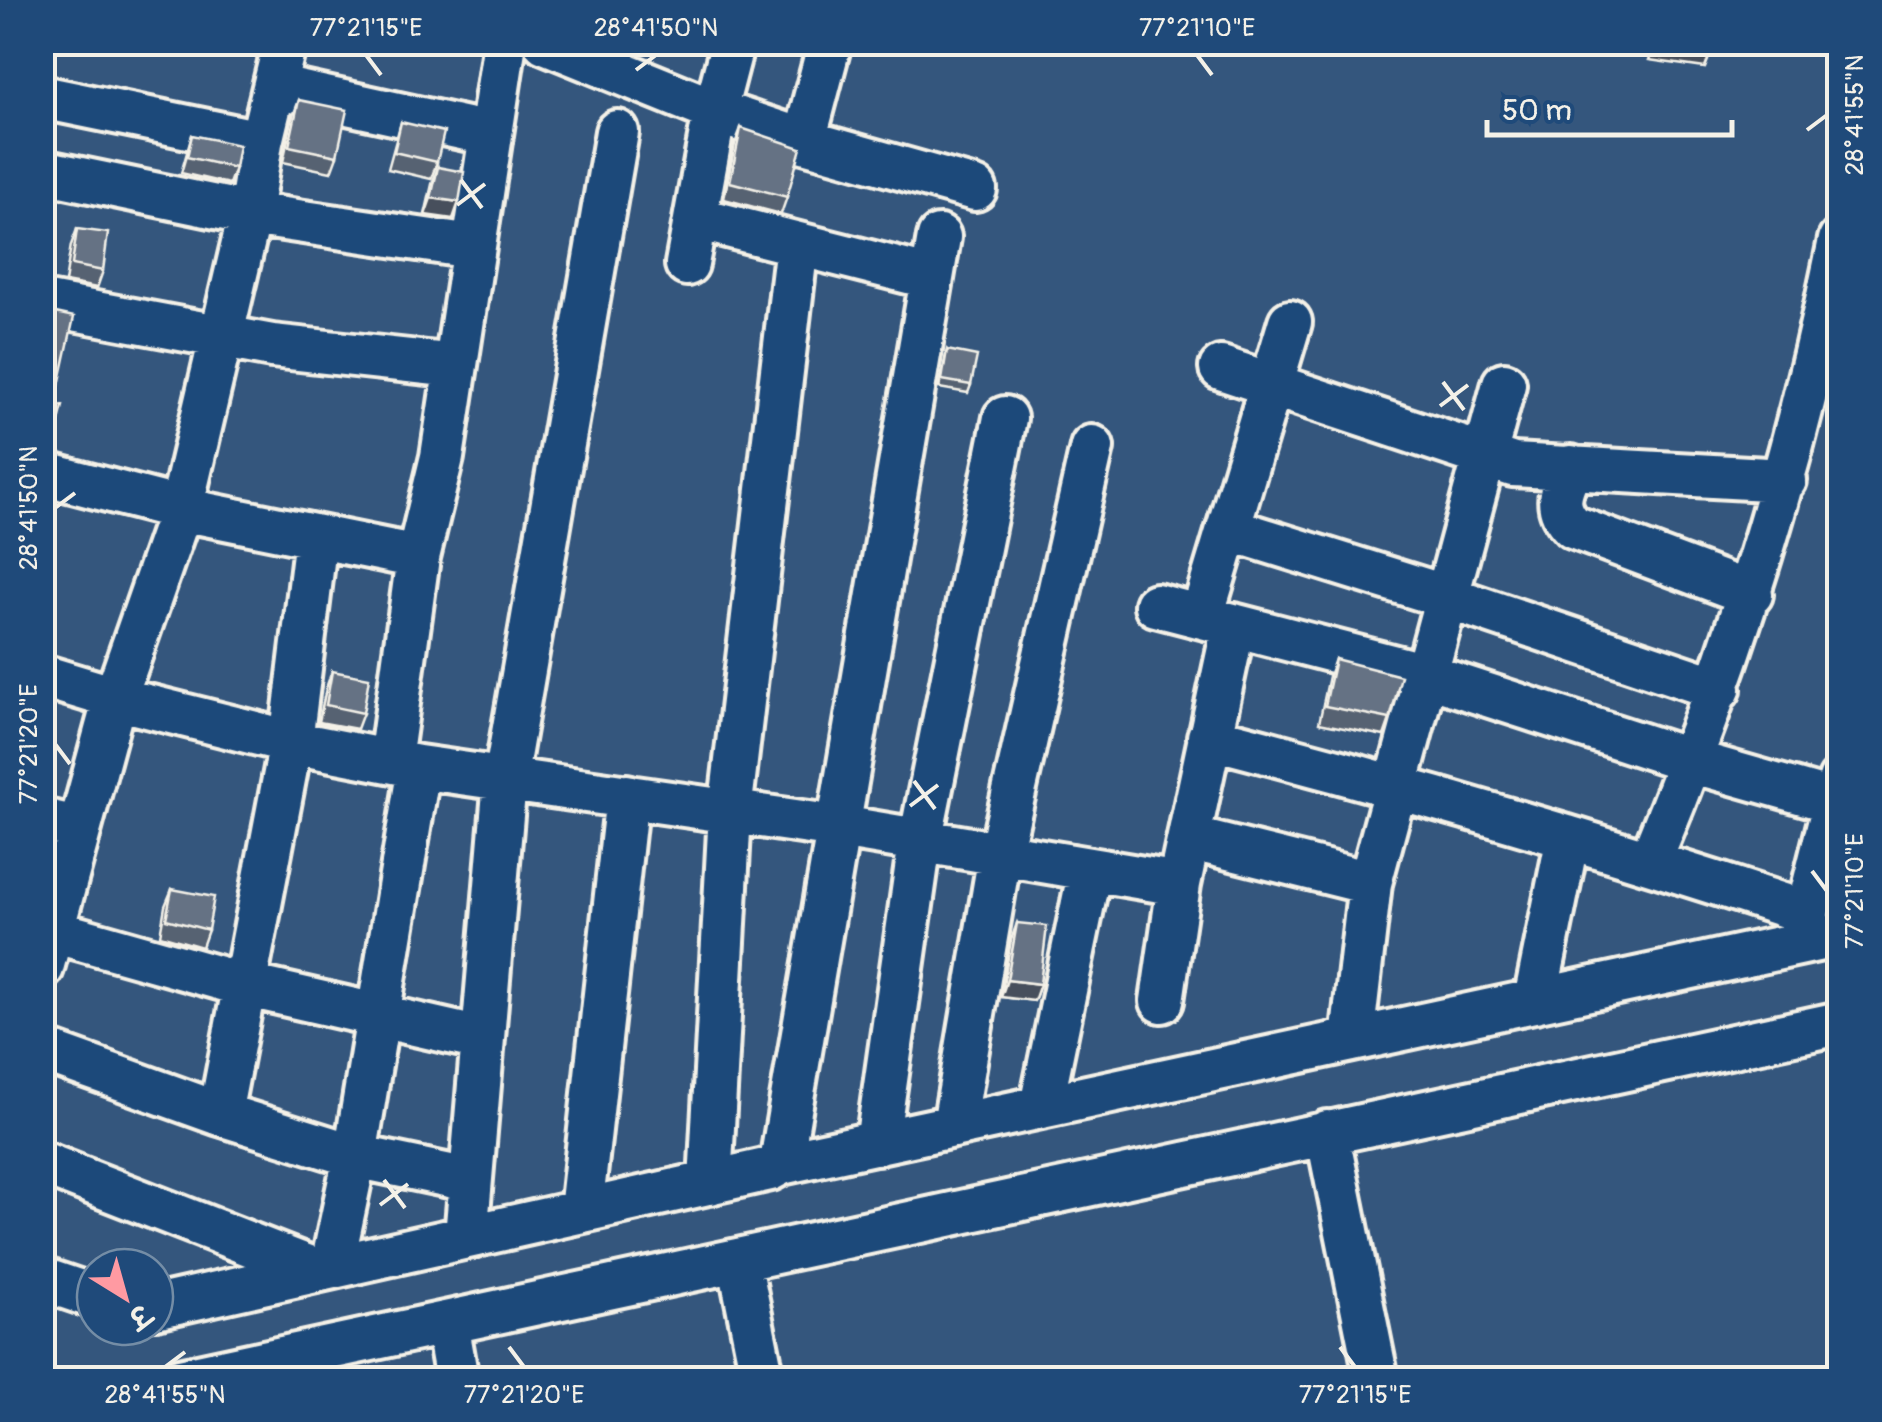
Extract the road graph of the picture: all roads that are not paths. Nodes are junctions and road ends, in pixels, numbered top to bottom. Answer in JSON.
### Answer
{"nodes":[{"id":1,"x":285,"y":42,"type":"edge"},
{"id":2,"x":505,"y":42,"type":"edge"},
{"id":3,"x":545,"y":42,"type":"edge"},
{"id":4,"x":733,"y":42,"type":"edge"},
{"id":5,"x":830,"y":42,"type":"edge"},
{"id":6,"x":274,"y":86,"type":"junction"},
{"id":7,"x":42,"y":98,"type":"edge"},
{"id":8,"x":715,"y":111,"type":"junction"},
{"id":9,"x":617,"y":132,"type":"dead end"},
{"id":10,"x":488,"y":134,"type":"junction"},
{"id":11,"x":260,"y":142,"type":"junction"},
{"id":12,"x":804,"y":142,"type":"junction"},
{"id":13,"x":42,"y":171,"type":"edge"},
{"id":14,"x":974,"y":188,"type":"dead end"},
{"id":15,"x":250,"y":214,"type":"junction"},
{"id":16,"x":696,"y":218,"type":"junction"},
{"id":17,"x":939,"y":237,"type":"dead end"},
{"id":18,"x":1840,"y":240,"type":"edge"},
{"id":19,"x":797,"y":244,"type":"junction"},
{"id":20,"x":472,"y":247,"type":"junction"},
{"id":21,"x":688,"y":264,"type":"dead end"},
{"id":22,"x":932,"y":278,"type":"junction"},
{"id":23,"x":42,"y":303,"type":"edge"},
{"id":24,"x":1290,"y":322,"type":"dead end"},
{"id":25,"x":220,"y":338,"type":"junction"},
{"id":26,"x":455,"y":366,"type":"junction"},
{"id":27,"x":1221,"y":368,"type":"dead end"},
{"id":28,"x":1504,"y":384,"type":"dead end"},
{"id":29,"x":1271,"y":386,"type":"junction"},
{"id":30,"x":1006,"y":418,"type":"dead end"},
{"id":31,"x":1092,"y":447,"type":"dead end"},
{"id":32,"x":1486,"y":457,"type":"junction"},
{"id":33,"x":1571,"y":467,"type":"junction"},
{"id":34,"x":42,"y":473,"type":"edge"},
{"id":35,"x":1785,"y":480,"type":"junction"},
{"id":36,"x":181,"y":509,"type":"junction"},
{"id":37,"x":1228,"y":529,"type":"junction"},
{"id":38,"x":316,"y":537,"type":"junction"},
{"id":39,"x":418,"y":557,"type":"junction"},
{"id":40,"x":1751,"y":594,"type":"junction"},
{"id":41,"x":1447,"y":597,"type":"junction"},
{"id":42,"x":1156,"y":605,"type":"dead end"},
{"id":43,"x":1218,"y":621,"type":"junction"},
{"id":44,"x":1426,"y":675,"type":"junction"},
{"id":45,"x":42,"y":676,"type":"edge"},
{"id":46,"x":1718,"y":689,"type":"junction"},
{"id":47,"x":114,"y":698,"type":"junction"},
{"id":48,"x":1209,"y":737,"type":"junction"},
{"id":49,"x":291,"y":742,"type":"junction"},
{"id":50,"x":1691,"y":761,"type":"junction"},
{"id":51,"x":405,"y":764,"type":"junction"},
{"id":52,"x":505,"y":780,"type":"junction"},
{"id":53,"x":1396,"y":786,"type":"junction"},
{"id":54,"x":1837,"y":791,"type":"edge"},
{"id":55,"x":627,"y":796,"type":"junction"},
{"id":56,"x":730,"y":812,"type":"junction"},
{"id":57,"x":60,"y":824,"type":"edge"},
{"id":58,"x":837,"y":827,"type":"junction"},
{"id":59,"x":1568,"y":837,"type":"junction"},
{"id":60,"x":1188,"y":838,"type":"junction"},
{"id":61,"x":920,"y":842,"type":"junction"},
{"id":62,"x":1000,"y":854,"type":"junction"},
{"id":63,"x":1650,"y":861,"type":"junction"},
{"id":64,"x":1090,"y":869,"type":"junction"},
{"id":65,"x":1370,"y":883,"type":"junction"},
{"id":66,"x":1179,"y":884,"type":"junction"},
{"id":67,"x":1817,"y":930,"type":"edge"},
{"id":68,"x":45,"y":942,"type":"edge"},
{"id":69,"x":244,"y":985,"type":"junction"},
{"id":70,"x":1535,"y":1000,"type":"junction"},
{"id":71,"x":1162,"y":1001,"type":"dead end"},
{"id":72,"x":378,"y":1017,"type":"junction"},
{"id":73,"x":1840,"y":1022,"type":"edge"},
{"id":74,"x":481,"y":1039,"type":"junction"},
{"id":75,"x":1352,"y":1040,"type":"junction"},
{"id":76,"x":42,"y":1050,"type":"edge"},
{"id":77,"x":1041,"y":1107,"type":"junction"},
{"id":78,"x":220,"y":1114,"type":"junction"},
{"id":79,"x":954,"y":1126,"type":"junction"},
{"id":80,"x":1327,"y":1132,"type":"junction"},
{"id":81,"x":876,"y":1143,"type":"junction"},
{"id":82,"x":354,"y":1156,"type":"junction"},
{"id":83,"x":42,"y":1163,"type":"edge"},
{"id":84,"x":781,"y":1163,"type":"junction"},
{"id":85,"x":469,"y":1180,"type":"junction"},
{"id":86,"x":710,"y":1183,"type":"junction"},
{"id":87,"x":582,"y":1211,"type":"junction"},
{"id":88,"x":466,"y":1236,"type":"junction"},
{"id":89,"x":739,"y":1260,"type":"junction"},
{"id":90,"x":324,"y":1268,"type":"junction"},
{"id":91,"x":42,"y":1280,"type":"edge"},
{"id":92,"x":75,"y":1291,"type":"edge"},
{"id":93,"x":175,"y":1302,"type":"edge"},
{"id":94,"x":447,"y":1323,"type":"junction"},
{"id":95,"x":180,"y":1380,"type":"edge"},
{"id":96,"x":456,"y":1380,"type":"edge"},
{"id":97,"x":763,"y":1380,"type":"edge"},
{"id":98,"x":1377,"y":1380,"type":"edge"}],
"edges":[{"from":1,"to":6,"type":"street"},
{"from":2,"to":10,"type":"street"},
{"from":3,"to":8,"type":"street"},
{"from":4,"to":8,"type":"street"},
{"from":5,"to":12,"type":"street"},
{"from":6,"to":10,"type":"street"},
{"from":6,"to":11,"type":"street"},
{"from":7,"to":11,"type":"street"},
{"from":8,"to":12,"type":"street"},
{"from":8,"to":16,"type":"street"},
{"from":9,"to":52,"type":"street"},
{"from":10,"to":20,"type":"street"},
{"from":11,"to":15,"type":"street"},
{"from":12,"to":14,"type":"street"},
{"from":13,"to":15,"type":"street"},
{"from":15,"to":20,"type":"street"},
{"from":15,"to":25,"type":"street"},
{"from":16,"to":19,"type":"street"},
{"from":16,"to":21,"type":"street"},
{"from":17,"to":22,"type":"street"},
{"from":18,"to":35,"type":"street"},
{"from":19,"to":22,"type":"street"},
{"from":19,"to":56,"type":"street"},
{"from":20,"to":26,"type":"street"},
{"from":22,"to":58,"type":"street"},
{"from":23,"to":25,"type":"street"},
{"from":24,"to":29,"type":"street"},
{"from":25,"to":26,"type":"street"},
{"from":25,"to":36,"type":"street"},
{"from":26,"to":39,"type":"street"},
{"from":27,"to":29,"type":"street"},
{"from":28,"to":32,"type":"street"},
{"from":29,"to":32,"type":"street"},
{"from":29,"to":37,"type":"street"},
{"from":30,"to":61,"type":"street"},
{"from":31,"to":62,"type":"street"},
{"from":32,"to":33,"type":"street"},
{"from":32,"to":41,"type":"street"},
{"from":33,"to":35,"type":"street"},
{"from":33,"to":40,"type":"street"},
{"from":34,"to":36,"type":"street"},
{"from":35,"to":40,"type":"street"},
{"from":36,"to":38,"type":"street"},
{"from":36,"to":47,"type":"street"},
{"from":37,"to":41,"type":"street"},
{"from":37,"to":43,"type":"street"},
{"from":38,"to":39,"type":"street"},
{"from":38,"to":49,"type":"street"},
{"from":39,"to":51,"type":"street"},
{"from":40,"to":46,"type":"street"},
{"from":41,"to":44,"type":"street"},
{"from":41,"to":46,"type":"street"},
{"from":42,"to":43,"type":"street"},
{"from":43,"to":44,"type":"street"},
{"from":43,"to":48,"type":"street"},
{"from":44,"to":50,"type":"street"},
{"from":44,"to":53,"type":"street"},
{"from":45,"to":47,"type":"street"},
{"from":46,"to":50,"type":"street"},
{"from":47,"to":49,"type":"street"},
{"from":47,"to":57,"type":"street"},
{"from":48,"to":53,"type":"street"},
{"from":48,"to":60,"type":"street"},
{"from":49,"to":51,"type":"street"},
{"from":49,"to":69,"type":"street"},
{"from":50,"to":54,"type":"street"},
{"from":50,"to":63,"type":"street"},
{"from":51,"to":52,"type":"street"},
{"from":51,"to":72,"type":"street"},
{"from":52,"to":55,"type":"street"},
{"from":52,"to":74,"type":"street"},
{"from":53,"to":59,"type":"street"},
{"from":53,"to":65,"type":"street"},
{"from":54,"to":67,"type":"street"},
{"from":55,"to":56,"type":"street"},
{"from":55,"to":87,"type":"street"},
{"from":56,"to":58,"type":"street"},
{"from":56,"to":86,"type":"street"},
{"from":57,"to":68,"type":"street"},
{"from":58,"to":61,"type":"street"},
{"from":58,"to":84,"type":"street"},
{"from":59,"to":63,"type":"street"},
{"from":59,"to":70,"type":"street"},
{"from":60,"to":65,"type":"street"},
{"from":60,"to":66,"type":"street"},
{"from":61,"to":62,"type":"street"},
{"from":61,"to":81,"type":"street"},
{"from":62,"to":64,"type":"street"},
{"from":62,"to":79,"type":"street"},
{"from":63,"to":67,"type":"street"},
{"from":64,"to":66,"type":"street"},
{"from":64,"to":77,"type":"street"},
{"from":65,"to":75,"type":"street"},
{"from":66,"to":71,"type":"street"},
{"from":67,"to":70,"type":"street"},
{"from":68,"to":69,"type":"street"},
{"from":69,"to":72,"type":"street"},
{"from":69,"to":78,"type":"street"},
{"from":70,"to":75,"type":"street"},
{"from":72,"to":74,"type":"street"},
{"from":72,"to":82,"type":"street"},
{"from":73,"to":80,"type":"street"},
{"from":74,"to":85,"type":"street"},
{"from":75,"to":77,"type":"street"},
{"from":76,"to":78,"type":"street"},
{"from":77,"to":79,"type":"street"},
{"from":78,"to":82,"type":"street"},
{"from":79,"to":81,"type":"street"},
{"from":80,"to":89,"type":"street"},
{"from":80,"to":98,"type":"street"},
{"from":81,"to":84,"type":"street"},
{"from":82,"to":85,"type":"street"},
{"from":82,"to":90,"type":"street"},
{"from":83,"to":90,"type":"street"},
{"from":84,"to":86,"type":"street"},
{"from":85,"to":88,"type":"street"},
{"from":86,"to":87,"type":"street"},
{"from":87,"to":88,"type":"street"},
{"from":88,"to":90,"type":"street"},
{"from":89,"to":94,"type":"street"},
{"from":89,"to":97,"type":"street"},
{"from":90,"to":93,"type":"street"},
{"from":91,"to":92,"type":"street"},
{"from":94,"to":95,"type":"street"},
{"from":94,"to":96,"type":"street"}]}
